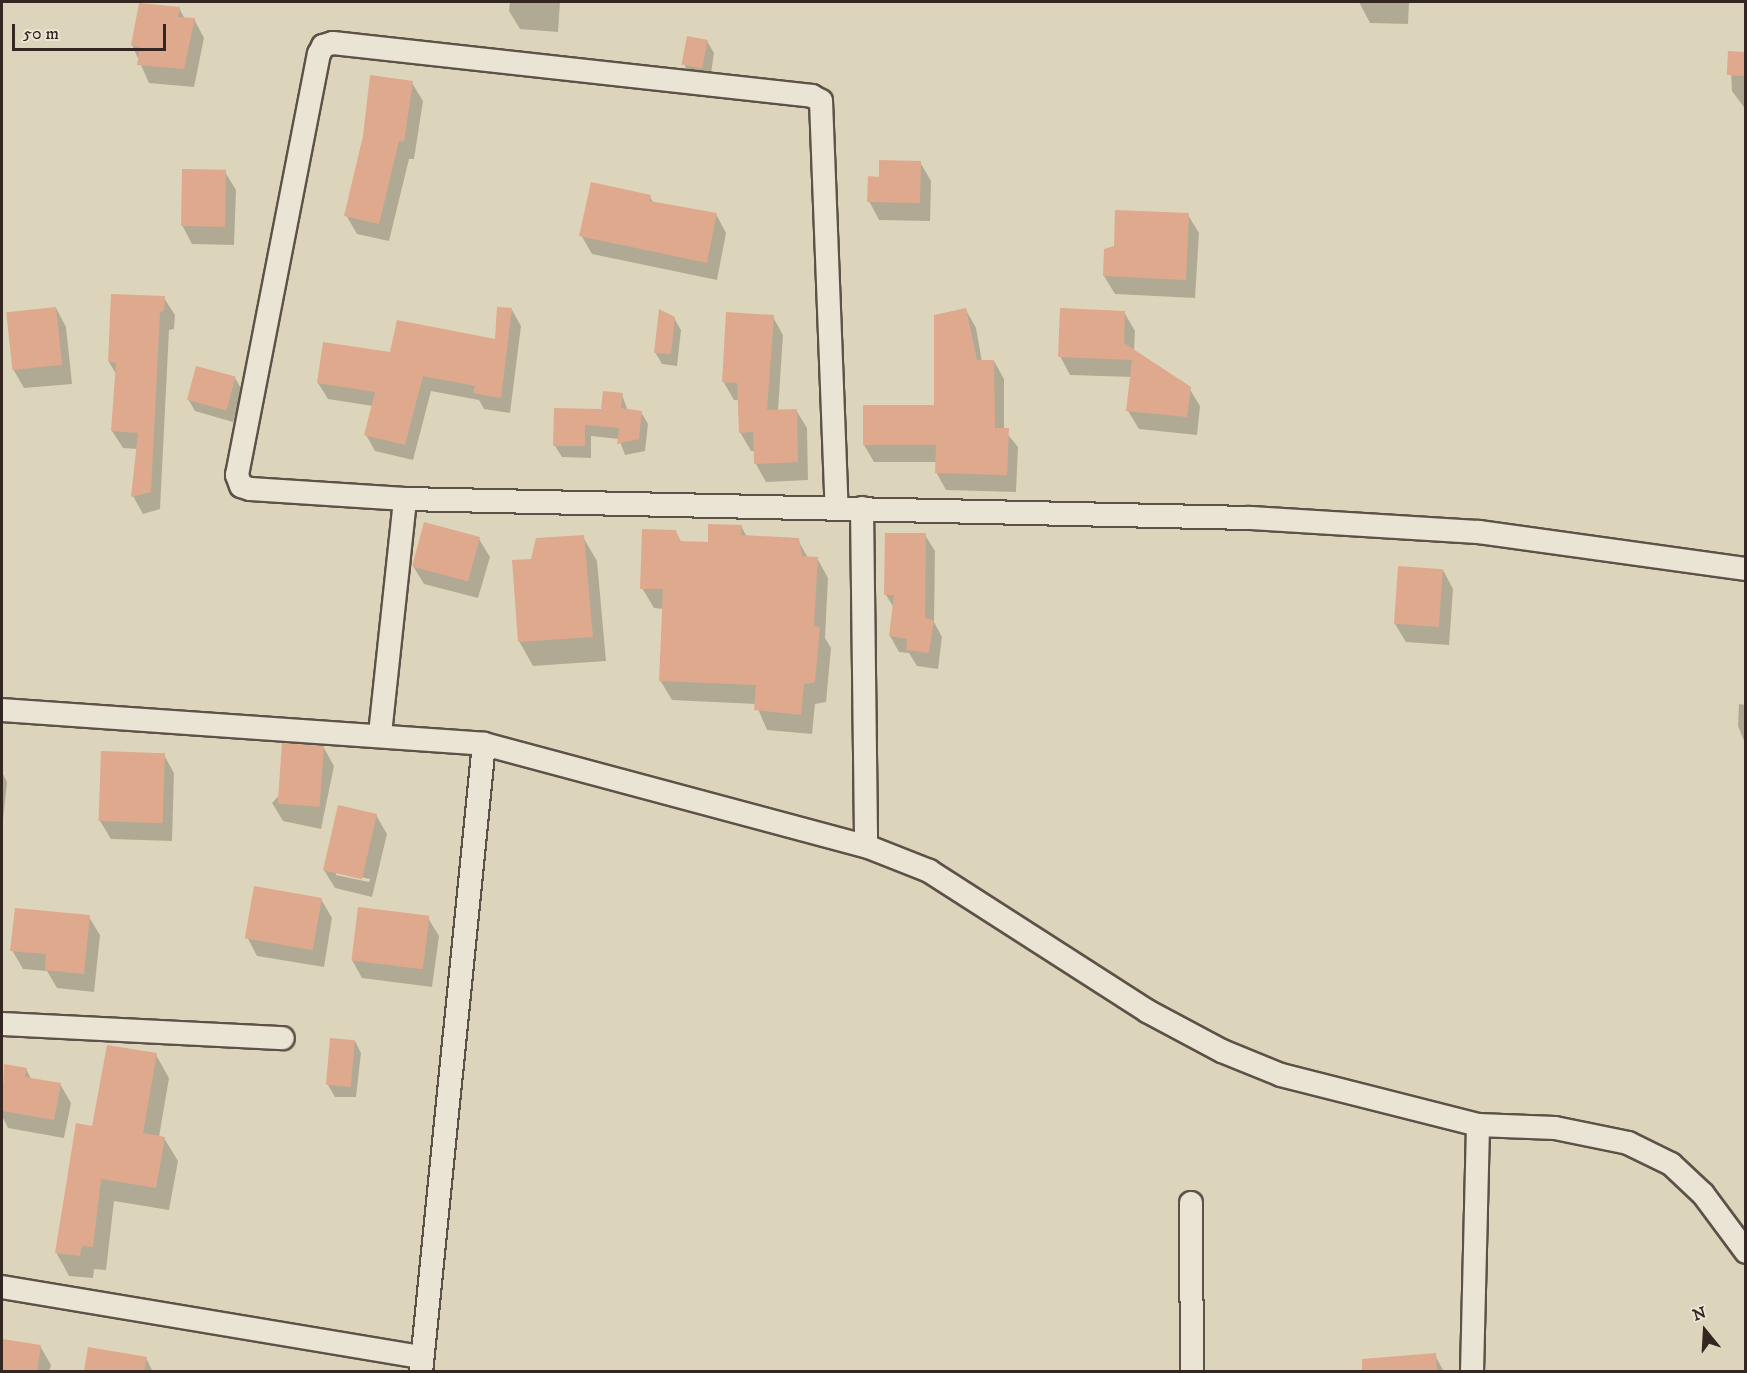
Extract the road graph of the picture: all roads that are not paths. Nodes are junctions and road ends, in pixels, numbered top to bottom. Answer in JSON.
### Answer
{"nodes":[{"id":1,"x":405,"y":499,"type":"junction"},
{"id":2,"x":862,"y":508,"type":"junction"},
{"id":3,"x":837,"y":509,"type":"junction"},
{"id":4,"x":1746,"y":569,"type":"edge"},
{"id":5,"x":2,"y":710,"type":"edge"},
{"id":6,"x":380,"y":734,"type":"junction"},
{"id":7,"x":484,"y":744,"type":"junction"},
{"id":8,"x":866,"y":846,"type":"junction"},
{"id":9,"x":2,"y":1024,"type":"edge"},
{"id":10,"x":283,"y":1038,"type":"dead end"},
{"id":11,"x":1478,"y":1125,"type":"junction"},
{"id":12,"x":1191,"y":1203,"type":"dead end"},
{"id":13,"x":1746,"y":1252,"type":"edge"},
{"id":14,"x":2,"y":1287,"type":"edge"},
{"id":15,"x":421,"y":1364,"type":"edge"},
{"id":16,"x":1192,"y":1371,"type":"edge"},
{"id":17,"x":1472,"y":1371,"type":"edge"}],
"edges":[{"from":1,"to":3,"type":"street"},
{"from":1,"to":3,"type":"street"},
{"from":1,"to":6,"type":"street"},
{"from":2,"to":3,"type":"street"},
{"from":2,"to":4,"type":"street"},
{"from":2,"to":8,"type":"street"},
{"from":5,"to":6,"type":"street"},
{"from":6,"to":7,"type":"street"},
{"from":7,"to":8,"type":"street"},
{"from":7,"to":15,"type":"street"},
{"from":8,"to":11,"type":"street"},
{"from":9,"to":10,"type":"street"},
{"from":11,"to":13,"type":"street"},
{"from":11,"to":17,"type":"street"},
{"from":12,"to":16,"type":"street"},
{"from":14,"to":15,"type":"street"}]}
